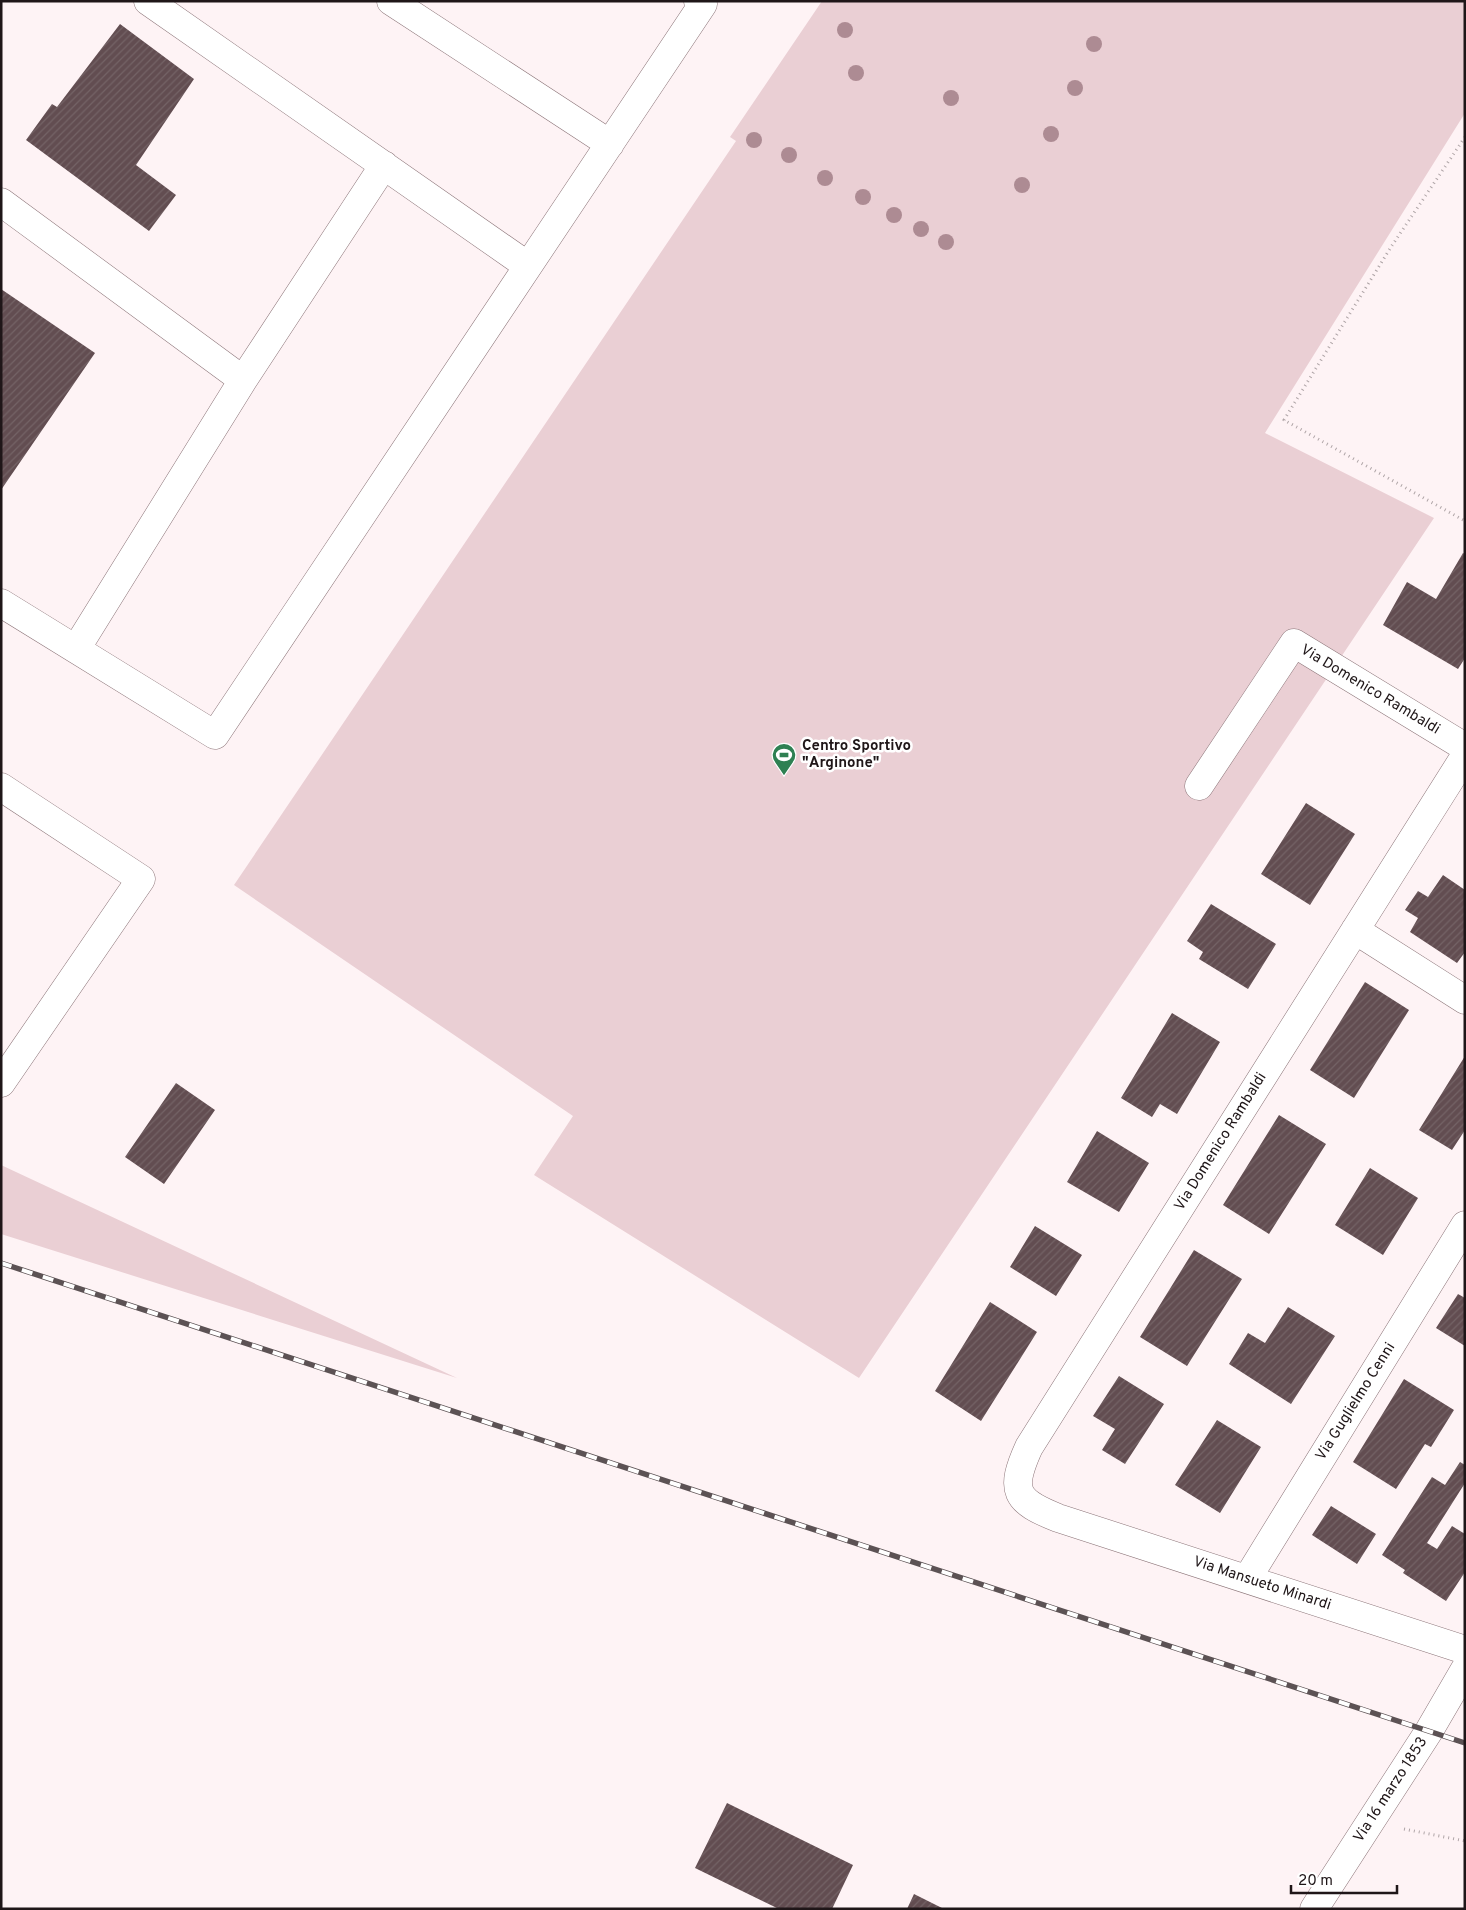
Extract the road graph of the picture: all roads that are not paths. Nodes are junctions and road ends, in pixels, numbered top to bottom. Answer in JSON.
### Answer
{"nodes":[{"id":1,"x":148,"y":1,"type":"edge"},
{"id":2,"x":391,"y":1,"type":"edge"},
{"id":3,"x":698,"y":1,"type":"edge"},
{"id":4,"x":610,"y":144,"type":"junction"},
{"id":5,"x":384,"y":165,"type":"junction"},
{"id":6,"x":1,"y":202,"type":"edge"},
{"id":7,"x":528,"y":266,"type":"junction"},
{"id":8,"x":243,"y":380,"type":"junction"},
{"id":9,"x":1,"y":603,"type":"edge"},
{"id":10,"x":76,"y":649,"type":"junction"},
{"id":11,"x":1465,"y":747,"type":"edge"},
{"id":12,"x":1465,"y":756,"type":"edge"},
{"id":13,"x":1199,"y":786,"type":"dead end"},
{"id":14,"x":1,"y":787,"type":"edge"},
{"id":15,"x":1355,"y":930,"type":"junction"},
{"id":16,"x":1465,"y":1000,"type":"edge"},
{"id":17,"x":1,"y":1083,"type":"edge"},
{"id":18,"x":1465,"y":1226,"type":"edge"},
{"id":19,"x":1058,"y":1518,"type":"joint"},
{"id":20,"x":1247,"y":1579,"type":"junction"},
{"id":21,"x":1465,"y":1650,"type":"edge"},
{"id":22,"x":1465,"y":1669,"type":"edge"},
{"id":23,"x":1314,"y":1909,"type":"edge"}],
"edges":[{"from":1,"to":5,"type":"street"},
{"from":2,"to":4,"type":"street"},
{"from":3,"to":4,"type":"street"},
{"from":4,"to":7,"type":"street"},
{"from":5,"to":7,"type":"street"},
{"from":5,"to":8,"type":"street"},
{"from":6,"to":8,"type":"street"},
{"from":7,"to":10,"type":"street"},
{"from":8,"to":10,"type":"street"},
{"from":9,"to":10,"type":"street"},
{"from":11,"to":13,"type":"street","name":"Via Domenico Rambaldi"},
{"from":12,"to":15,"type":"street","name":"Via Domenico Rambaldi"},
{"from":14,"to":17,"type":"street"},
{"from":15,"to":16,"type":"street"},
{"from":15,"to":19,"type":"street","name":"Via Domenico Rambaldi"},
{"from":18,"to":20,"type":"street","name":"Via Guglielmo Cenni"},
{"from":19,"to":20,"type":"street","name":"Via Mansueto Minardi"},
{"from":20,"to":21,"type":"street","name":"Via Mansueto Minardi"},
{"from":22,"to":23,"type":"street","name":"Via 16 marzo 1853"}]}
